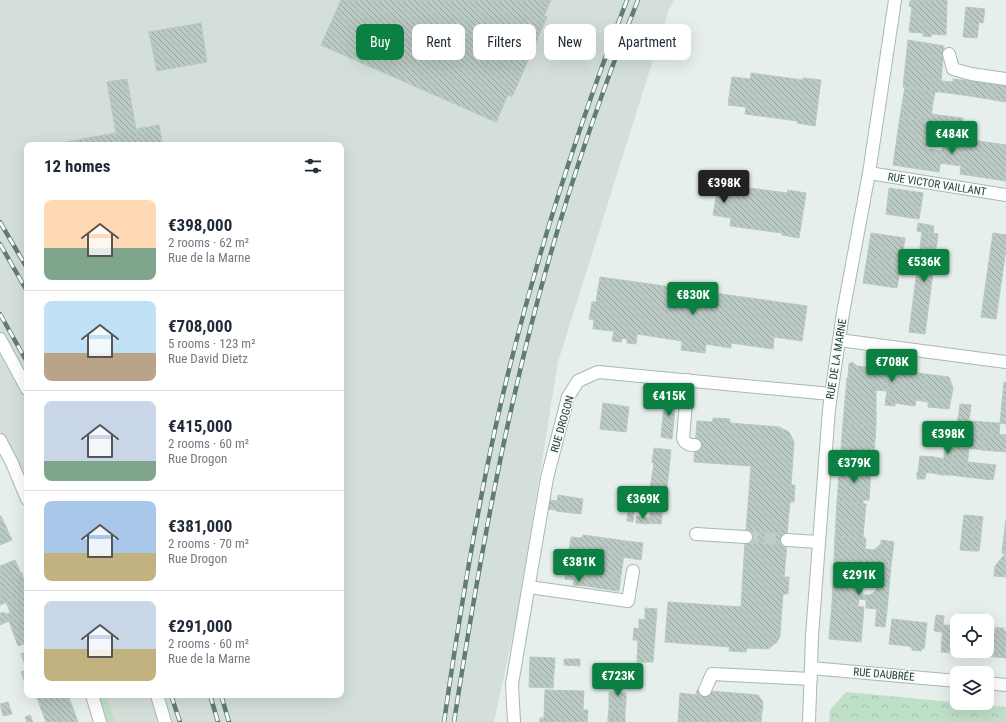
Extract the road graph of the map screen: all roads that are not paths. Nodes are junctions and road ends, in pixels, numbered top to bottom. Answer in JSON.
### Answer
{"nodes":[{"id":1,"x":895,"y":0,"type":"edge"},
{"id":2,"x":950,"y":54,"type":"dead end"},
{"id":3,"x":1006,"y":79,"type":"edge"},
{"id":4,"x":869,"y":173,"type":"junction"},
{"id":5,"x":1006,"y":195,"type":"edge"},
{"id":6,"x":0,"y":339,"type":"edge"},
{"id":7,"x":839,"y":340,"type":"junction"},
{"id":8,"x":1006,"y":362,"type":"edge"},
{"id":9,"x":688,"y":380,"type":"junction"},
{"id":10,"x":24,"y":383,"type":"edge"},
{"id":11,"x":831,"y":394,"type":"junction"},
{"id":12,"x":0,"y":440,"type":"edge"},
{"id":13,"x":695,"y":445,"type":"dead end"},
{"id":14,"x":24,"y":492,"type":"edge"},
{"id":15,"x":696,"y":534,"type":"dead end"},
{"id":16,"x":746,"y":537,"type":"tunnel mouth"},
{"id":17,"x":787,"y":540,"type":"tunnel mouth"},
{"id":18,"x":818,"y":542,"type":"junction"},
{"id":19,"x":633,"y":571,"type":"dead end"},
{"id":20,"x":529,"y":587,"type":"junction"},
{"id":21,"x":811,"y":673,"type":"junction"},
{"id":22,"x":950,"y":681,"type":"edge"},
{"id":23,"x":994,"y":684,"type":"edge"},
{"id":24,"x":1006,"y":685,"type":"edge"},
{"id":25,"x":705,"y":690,"type":"dead end"},
{"id":26,"x":93,"y":698,"type":"edge"},
{"id":27,"x":158,"y":698,"type":"edge"},
{"id":28,"x":100,"y":722,"type":"edge"},
{"id":29,"x":165,"y":722,"type":"edge"},
{"id":30,"x":514,"y":722,"type":"edge"},
{"id":31,"x":809,"y":722,"type":"edge"}],
"edges":[{"from":1,"to":4,"type":"street","name":"RUE DE LA MARNE"},
{"from":2,"to":3,"type":"street"},
{"from":4,"to":5,"type":"street","name":"RUE VICTOR VAILLANT"},
{"from":4,"to":7,"type":"street","name":"RUE DE LA MARNE"},
{"from":6,"to":10,"type":"street"},
{"from":7,"to":8,"type":"street"},
{"from":7,"to":11,"type":"street","name":"RUE DE LA MARNE"},
{"from":9,"to":11,"type":"street","name":"RUE DROGON"},
{"from":9,"to":13,"type":"street"},
{"from":9,"to":20,"type":"street","name":"RUE DROGON"},
{"from":11,"to":18,"type":"street","name":"RUE DE LA MARNE"},
{"from":12,"to":14,"type":"street"},
{"from":15,"to":16,"type":"street"},
{"from":17,"to":18,"type":"street"},
{"from":18,"to":21,"type":"street","name":"RUE DE LA MARNE"},
{"from":19,"to":20,"type":"street"},
{"from":20,"to":30,"type":"street","name":"RUE DROGON"},
{"from":21,"to":22,"type":"street","name":"RUE DAUBRÉE"},
{"from":21,"to":25,"type":"street","name":"RUE DAUBRÉE"},
{"from":21,"to":31,"type":"street","name":"RUE DE LA MARNE"},
{"from":23,"to":24,"type":"street"},
{"from":26,"to":28,"type":"street"},
{"from":27,"to":29,"type":"street"}]}
